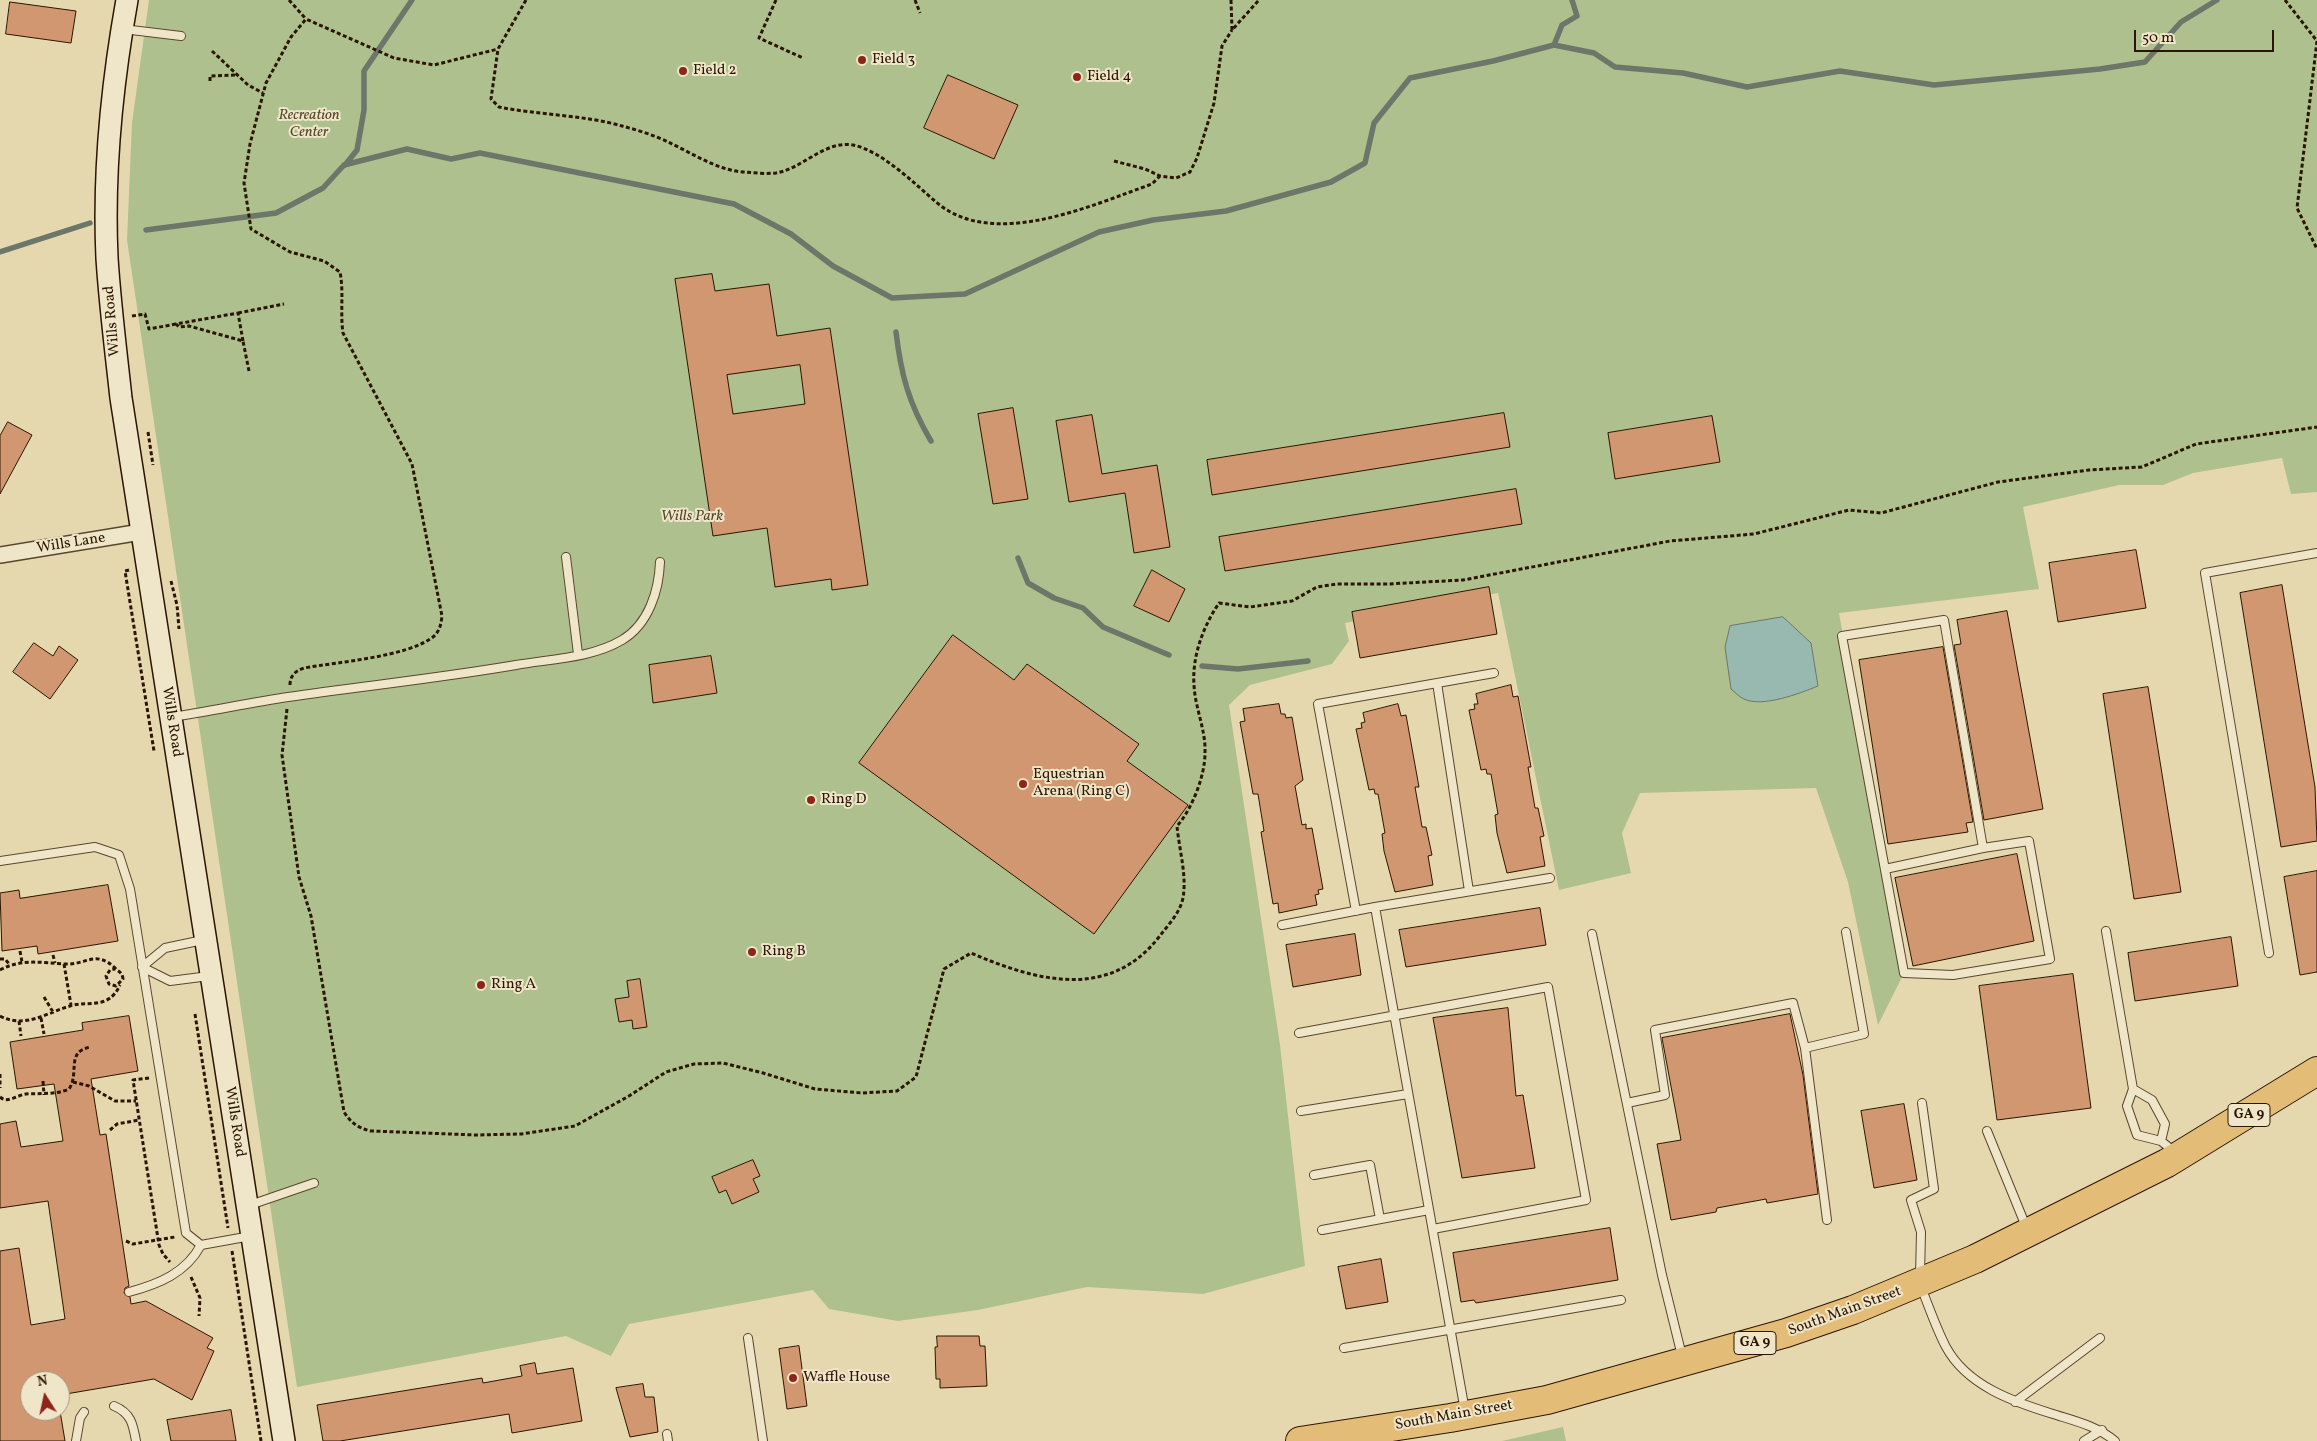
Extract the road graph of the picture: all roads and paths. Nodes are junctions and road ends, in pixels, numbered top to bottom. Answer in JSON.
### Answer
{"nodes":[{"id":1,"x":127,"y":0,"type":"edge"},
{"id":2,"x":289,"y":0,"type":"edge"},
{"id":3,"x":526,"y":0,"type":"edge"},
{"id":4,"x":776,"y":0,"type":"edge"},
{"id":5,"x":915,"y":0,"type":"edge"},
{"id":6,"x":1231,"y":0,"type":"edge"},
{"id":7,"x":1259,"y":0,"type":"edge"},
{"id":8,"x":2285,"y":0,"type":"edge"},
{"id":9,"x":920,"y":13,"type":"dead end"},
{"id":10,"x":306,"y":19,"type":"junction"},
{"id":11,"x":123,"y":29,"type":"junction"},
{"id":12,"x":1232,"y":30,"type":"junction"},
{"id":13,"x":181,"y":36,"type":"dead end"},
{"id":14,"x":498,"y":49,"type":"junction"},
{"id":15,"x":212,"y":51,"type":"dead end"},
{"id":16,"x":803,"y":58,"type":"dead end"},
{"id":17,"x":236,"y":75,"type":"junction"},
{"id":18,"x":210,"y":81,"type":"dead end"},
{"id":19,"x":263,"y":93,"type":"junction"},
{"id":20,"x":1114,"y":161,"type":"dead end"},
{"id":21,"x":1160,"y":176,"type":"junction"},
{"id":22,"x":2317,"y":249,"type":"edge"},
{"id":23,"x":284,"y":304,"type":"dead end"},
{"id":24,"x":128,"y":312,"type":"dead end"},
{"id":25,"x":238,"y":313,"type":"junction"},
{"id":26,"x":176,"y":324,"type":"junction"},
{"id":27,"x":243,"y":342,"type":"junction"},
{"id":28,"x":249,"y":371,"type":"dead end"},
{"id":29,"x":146,"y":426,"type":"dead end"},
{"id":30,"x":2317,"y":427,"type":"edge"},
{"id":31,"x":154,"y":469,"type":"dead end"},
{"id":32,"x":141,"y":532,"type":"junction"},
{"id":33,"x":2317,"y":553,"type":"edge"},
{"id":34,"x":0,"y":555,"type":"edge"},
{"id":35,"x":566,"y":557,"type":"dead end"},
{"id":36,"x":660,"y":562,"type":"dead end"},
{"id":37,"x":171,"y":578,"type":"dead end"},
{"id":38,"x":180,"y":637,"type":"dead end"},
{"id":39,"x":578,"y":654,"type":"junction"},
{"id":40,"x":1494,"y":673,"type":"dead end"},
{"id":41,"x":1437,"y":683,"type":"junction"},
{"id":42,"x":288,"y":697,"type":"junction"},
{"id":43,"x":170,"y":717,"type":"junction"},
{"id":44,"x":1983,"y":848,"type":"junction"},
{"id":45,"x":0,"y":861,"type":"edge"},
{"id":46,"x":1885,"y":869,"type":"junction"},
{"id":47,"x":1550,"y":878,"type":"dead end"},
{"id":48,"x":1470,"y":891,"type":"junction"},
{"id":49,"x":1375,"y":907,"type":"junction"},
{"id":50,"x":1356,"y":911,"type":"junction"},
{"id":51,"x":1282,"y":925,"type":"dead end"},
{"id":52,"x":1846,"y":932,"type":"dead end"},
{"id":53,"x":2106,"y":932,"type":"dead end"},
{"id":54,"x":1592,"y":934,"type":"dead end"},
{"id":55,"x":205,"y":939,"type":"junction"},
{"id":56,"x":20,"y":951,"type":"dead end"},
{"id":57,"x":2269,"y":953,"type":"dead end"},
{"id":58,"x":53,"y":955,"type":"dead end"},
{"id":59,"x":0,"y":959,"type":"edge"},
{"id":60,"x":22,"y":962,"type":"junction"},
{"id":61,"x":54,"y":963,"type":"junction"},
{"id":62,"x":64,"y":964,"type":"junction"},
{"id":63,"x":10,"y":965,"type":"junction"},
{"id":64,"x":142,"y":967,"type":"junction"},
{"id":65,"x":115,"y":969,"type":"junction"},
{"id":66,"x":0,"y":970,"type":"edge"},
{"id":67,"x":128,"y":975,"type":"dead end"},
{"id":68,"x":122,"y":976,"type":"junction"},
{"id":69,"x":211,"y":976,"type":"junction"},
{"id":70,"x":120,"y":983,"type":"junction"},
{"id":71,"x":44,"y":997,"type":"dead end"},
{"id":72,"x":71,"y":1005,"type":"junction"},
{"id":73,"x":53,"y":1012,"type":"junction"},
{"id":74,"x":1394,"y":1016,"type":"junction"},
{"id":75,"x":1,"y":1017,"type":"edge"},
{"id":76,"x":41,"y":1018,"type":"junction"},
{"id":77,"x":19,"y":1021,"type":"junction"},
{"id":78,"x":1299,"y":1033,"type":"dead end"},
{"id":79,"x":44,"y":1034,"type":"dead end"},
{"id":80,"x":21,"y":1036,"type":"dead end"},
{"id":81,"x":91,"y":1047,"type":"dead end"},
{"id":82,"x":1805,"y":1048,"type":"junction"},
{"id":83,"x":148,"y":1069,"type":"dead end"},
{"id":84,"x":2317,"y":1072,"type":"edge"},
{"id":85,"x":0,"y":1074,"type":"edge"},
{"id":86,"x":43,"y":1081,"type":"dead end"},
{"id":87,"x":73,"y":1082,"type":"junction"},
{"id":88,"x":0,"y":1088,"type":"edge"},
{"id":89,"x":2133,"y":1089,"type":"junction"},
{"id":90,"x":1408,"y":1094,"type":"junction"},
{"id":91,"x":44,"y":1095,"type":"junction"},
{"id":92,"x":0,"y":1097,"type":"edge"},
{"id":93,"x":136,"y":1101,"type":"junction"},
{"id":94,"x":1626,"y":1103,"type":"junction"},
{"id":95,"x":1922,"y":1103,"type":"dead end"},
{"id":96,"x":1301,"y":1111,"type":"dead end"},
{"id":97,"x":139,"y":1120,"type":"junction"},
{"id":98,"x":110,"y":1130,"type":"dead end"},
{"id":99,"x":1987,"y":1131,"type":"dead end"},
{"id":100,"x":2170,"y":1148,"type":"junction"},
{"id":101,"x":1314,"y":1175,"type":"dead end"},
{"id":102,"x":314,"y":1183,"type":"dead end"},
{"id":103,"x":247,"y":1206,"type":"junction"},
{"id":104,"x":1429,"y":1210,"type":"junction"},
{"id":105,"x":1380,"y":1219,"type":"junction"},
{"id":106,"x":1827,"y":1220,"type":"dead end"},
{"id":107,"x":1433,"y":1229,"type":"junction"},
{"id":108,"x":1322,"y":1230,"type":"dead end"},
{"id":109,"x":2029,"y":1233,"type":"junction"},
{"id":110,"x":252,"y":1236,"type":"junction"},
{"id":111,"x":178,"y":1237,"type":"dead end"},
{"id":112,"x":158,"y":1240,"type":"junction"},
{"id":113,"x":126,"y":1241,"type":"dead end"},
{"id":114,"x":201,"y":1245,"type":"junction"},
{"id":115,"x":228,"y":1256,"type":"dead end"},
{"id":116,"x":233,"y":1259,"type":"dead end"},
{"id":117,"x":171,"y":1262,"type":"dead end"},
{"id":118,"x":197,"y":1271,"type":"dead end"},
{"id":119,"x":1920,"y":1284,"type":"junction"},
{"id":120,"x":129,"y":1292,"type":"dead end"},
{"id":121,"x":1621,"y":1300,"type":"dead end"},
{"id":122,"x":199,"y":1316,"type":"dead end"},
{"id":123,"x":1451,"y":1329,"type":"junction"},
{"id":124,"x":748,"y":1338,"type":"dead end"},
{"id":125,"x":2100,"y":1338,"type":"dead end"},
{"id":126,"x":1344,"y":1348,"type":"dead end"},
{"id":127,"x":1684,"y":1363,"type":"junction"},
{"id":128,"x":2015,"y":1402,"type":"junction"},
{"id":129,"x":114,"y":1406,"type":"dead end"},
{"id":130,"x":84,"y":1412,"type":"dead end"},
{"id":131,"x":1466,"y":1415,"type":"junction"},
{"id":132,"x":2102,"y":1430,"type":"junction"},
{"id":133,"x":1330,"y":1439,"type":"edge"},
{"id":134,"x":76,"y":1441,"type":"edge"},
{"id":135,"x":136,"y":1441,"type":"edge"},
{"id":136,"x":284,"y":1441,"type":"edge"},
{"id":137,"x":764,"y":1441,"type":"edge"},
{"id":138,"x":1300,"y":1441,"type":"edge"},
{"id":139,"x":2084,"y":1441,"type":"edge"},
{"id":140,"x":2115,"y":1441,"type":"edge"}],
"edges":[{"from":1,"to":11,"type":"street","name":"Wills Road"},
{"from":2,"to":10,"type":"path"},
{"from":3,"to":14,"type":"path"},
{"from":4,"to":16,"type":"path"},
{"from":5,"to":9,"type":"path"},
{"from":6,"to":12,"type":"path"},
{"from":7,"to":12,"type":"path"},
{"from":8,"to":22,"type":"path"},
{"from":10,"to":14,"type":"path"},
{"from":10,"to":19,"type":"path"},
{"from":11,"to":13,"type":"lane"},
{"from":11,"to":32,"type":"street","name":"Wills Road"},
{"from":12,"to":21,"type":"path"},
{"from":14,"to":21,"type":"path"},
{"from":15,"to":17,"type":"path"},
{"from":17,"to":18,"type":"path"},
{"from":17,"to":19,"type":"path"},
{"from":19,"to":42,"type":"path"},
{"from":20,"to":21,"type":"path"},
{"from":23,"to":25,"type":"path"},
{"from":24,"to":26,"type":"path"},
{"from":25,"to":26,"type":"path"},
{"from":25,"to":27,"type":"path"},
{"from":26,"to":27,"type":"path"},
{"from":27,"to":28,"type":"path"},
{"from":29,"to":31,"type":"path"},
{"from":30,"to":42,"type":"path"},
{"from":32,"to":34,"type":"street","name":"Wills Lane"},
{"from":32,"to":43,"type":"street","name":"Wills Road"},
{"from":33,"to":57,"type":"lane"},
{"from":35,"to":39,"type":"lane"},
{"from":36,"to":39,"type":"lane"},
{"from":37,"to":38,"type":"path"},
{"from":39,"to":42,"type":"lane"},
{"from":40,"to":41,"type":"lane"},
{"from":41,"to":48,"type":"lane"},
{"from":41,"to":50,"type":"lane"},
{"from":42,"to":43,"type":"lane"},
{"from":43,"to":55,"type":"street","name":"Wills Road"},
{"from":44,"to":46,"type":"lane"},
{"from":44,"to":46,"type":"lane"},
{"from":44,"to":46,"type":"lane"},
{"from":45,"to":64,"type":"lane"},
{"from":47,"to":48,"type":"lane"},
{"from":48,"to":49,"type":"lane"},
{"from":49,"to":50,"type":"lane"},
{"from":49,"to":74,"type":"lane"},
{"from":50,"to":51,"type":"lane"},
{"from":52,"to":82,"type":"lane"},
{"from":53,"to":89,"type":"lane"},
{"from":54,"to":94,"type":"lane"},
{"from":55,"to":64,"type":"lane"},
{"from":55,"to":69,"type":"street","name":"Wills Road"},
{"from":56,"to":60,"type":"path"},
{"from":58,"to":61,"type":"path"},
{"from":59,"to":63,"type":"path"},
{"from":60,"to":61,"type":"path"},
{"from":60,"to":63,"type":"path"},
{"from":61,"to":62,"type":"path"},
{"from":62,"to":65,"type":"path"},
{"from":62,"to":72,"type":"path"},
{"from":63,"to":66,"type":"path"},
{"from":64,"to":69,"type":"lane"},
{"from":64,"to":114,"type":"lane"},
{"from":65,"to":68,"type":"path"},
{"from":65,"to":70,"type":"path"},
{"from":67,"to":68,"type":"path"},
{"from":68,"to":70,"type":"path"},
{"from":69,"to":103,"type":"street","name":"Wills Road"},
{"from":70,"to":72,"type":"path"},
{"from":71,"to":73,"type":"path"},
{"from":72,"to":73,"type":"path"},
{"from":73,"to":76,"type":"path"},
{"from":74,"to":78,"type":"lane"},
{"from":74,"to":90,"type":"lane"},
{"from":74,"to":107,"type":"lane"},
{"from":75,"to":77,"type":"path"},
{"from":76,"to":77,"type":"path"},
{"from":76,"to":79,"type":"path"},
{"from":77,"to":80,"type":"path"},
{"from":81,"to":87,"type":"path"},
{"from":82,"to":94,"type":"lane"},
{"from":82,"to":106,"type":"lane"},
{"from":83,"to":93,"type":"path"},
{"from":84,"to":100,"type":"highway","name":"South Main Street","number":"GA 9"},
{"from":85,"to":88,"type":"path"},
{"from":86,"to":91,"type":"path"},
{"from":87,"to":91,"type":"path"},
{"from":87,"to":93,"type":"path"},
{"from":89,"to":100,"type":"lane"},
{"from":89,"to":100,"type":"lane"},
{"from":90,"to":96,"type":"lane"},
{"from":90,"to":104,"type":"lane"},
{"from":91,"to":92,"type":"path"},
{"from":93,"to":97,"type":"path"},
{"from":94,"to":127,"type":"lane"},
{"from":95,"to":119,"type":"lane"},
{"from":97,"to":98,"type":"path"},
{"from":97,"to":112,"type":"path"},
{"from":99,"to":109,"type":"lane"},
{"from":100,"to":109,"type":"highway","name":"South Main Street","number":"GA 9"},
{"from":101,"to":105,"type":"lane"},
{"from":102,"to":103,"type":"lane"},
{"from":103,"to":110,"type":"street","name":"Wills Road"},
{"from":104,"to":105,"type":"lane"},
{"from":104,"to":107,"type":"lane"},
{"from":105,"to":108,"type":"lane"},
{"from":107,"to":123,"type":"lane"},
{"from":109,"to":119,"type":"highway","name":"South Main Street","number":"GA 9"},
{"from":110,"to":114,"type":"lane"},
{"from":110,"to":136,"type":"street","name":"Wills Road"},
{"from":111,"to":112,"type":"path"},
{"from":112,"to":113,"type":"path"},
{"from":112,"to":117,"type":"path"},
{"from":114,"to":120,"type":"lane"},
{"from":115,"to":116,"type":"path"},
{"from":118,"to":122,"type":"path"},
{"from":119,"to":127,"type":"highway","name":"South Main Street","number":"GA 9"},
{"from":119,"to":128,"type":"lane"},
{"from":121,"to":123,"type":"lane"},
{"from":123,"to":126,"type":"lane"},
{"from":123,"to":131,"type":"lane"},
{"from":124,"to":137,"type":"lane"},
{"from":125,"to":128,"type":"lane"},
{"from":127,"to":131,"type":"highway","name":"South Main Street","number":"GA 9"},
{"from":128,"to":132,"type":"lane"},
{"from":129,"to":135,"type":"lane"},
{"from":130,"to":134,"type":"lane"},
{"from":131,"to":133,"type":"highway","name":"South Main Street","number":"GA 9"},
{"from":132,"to":139,"type":"lane"},
{"from":132,"to":140,"type":"lane"},
{"from":133,"to":138,"type":"highway","name":"South Main Street","number":"GA 9"}]}
